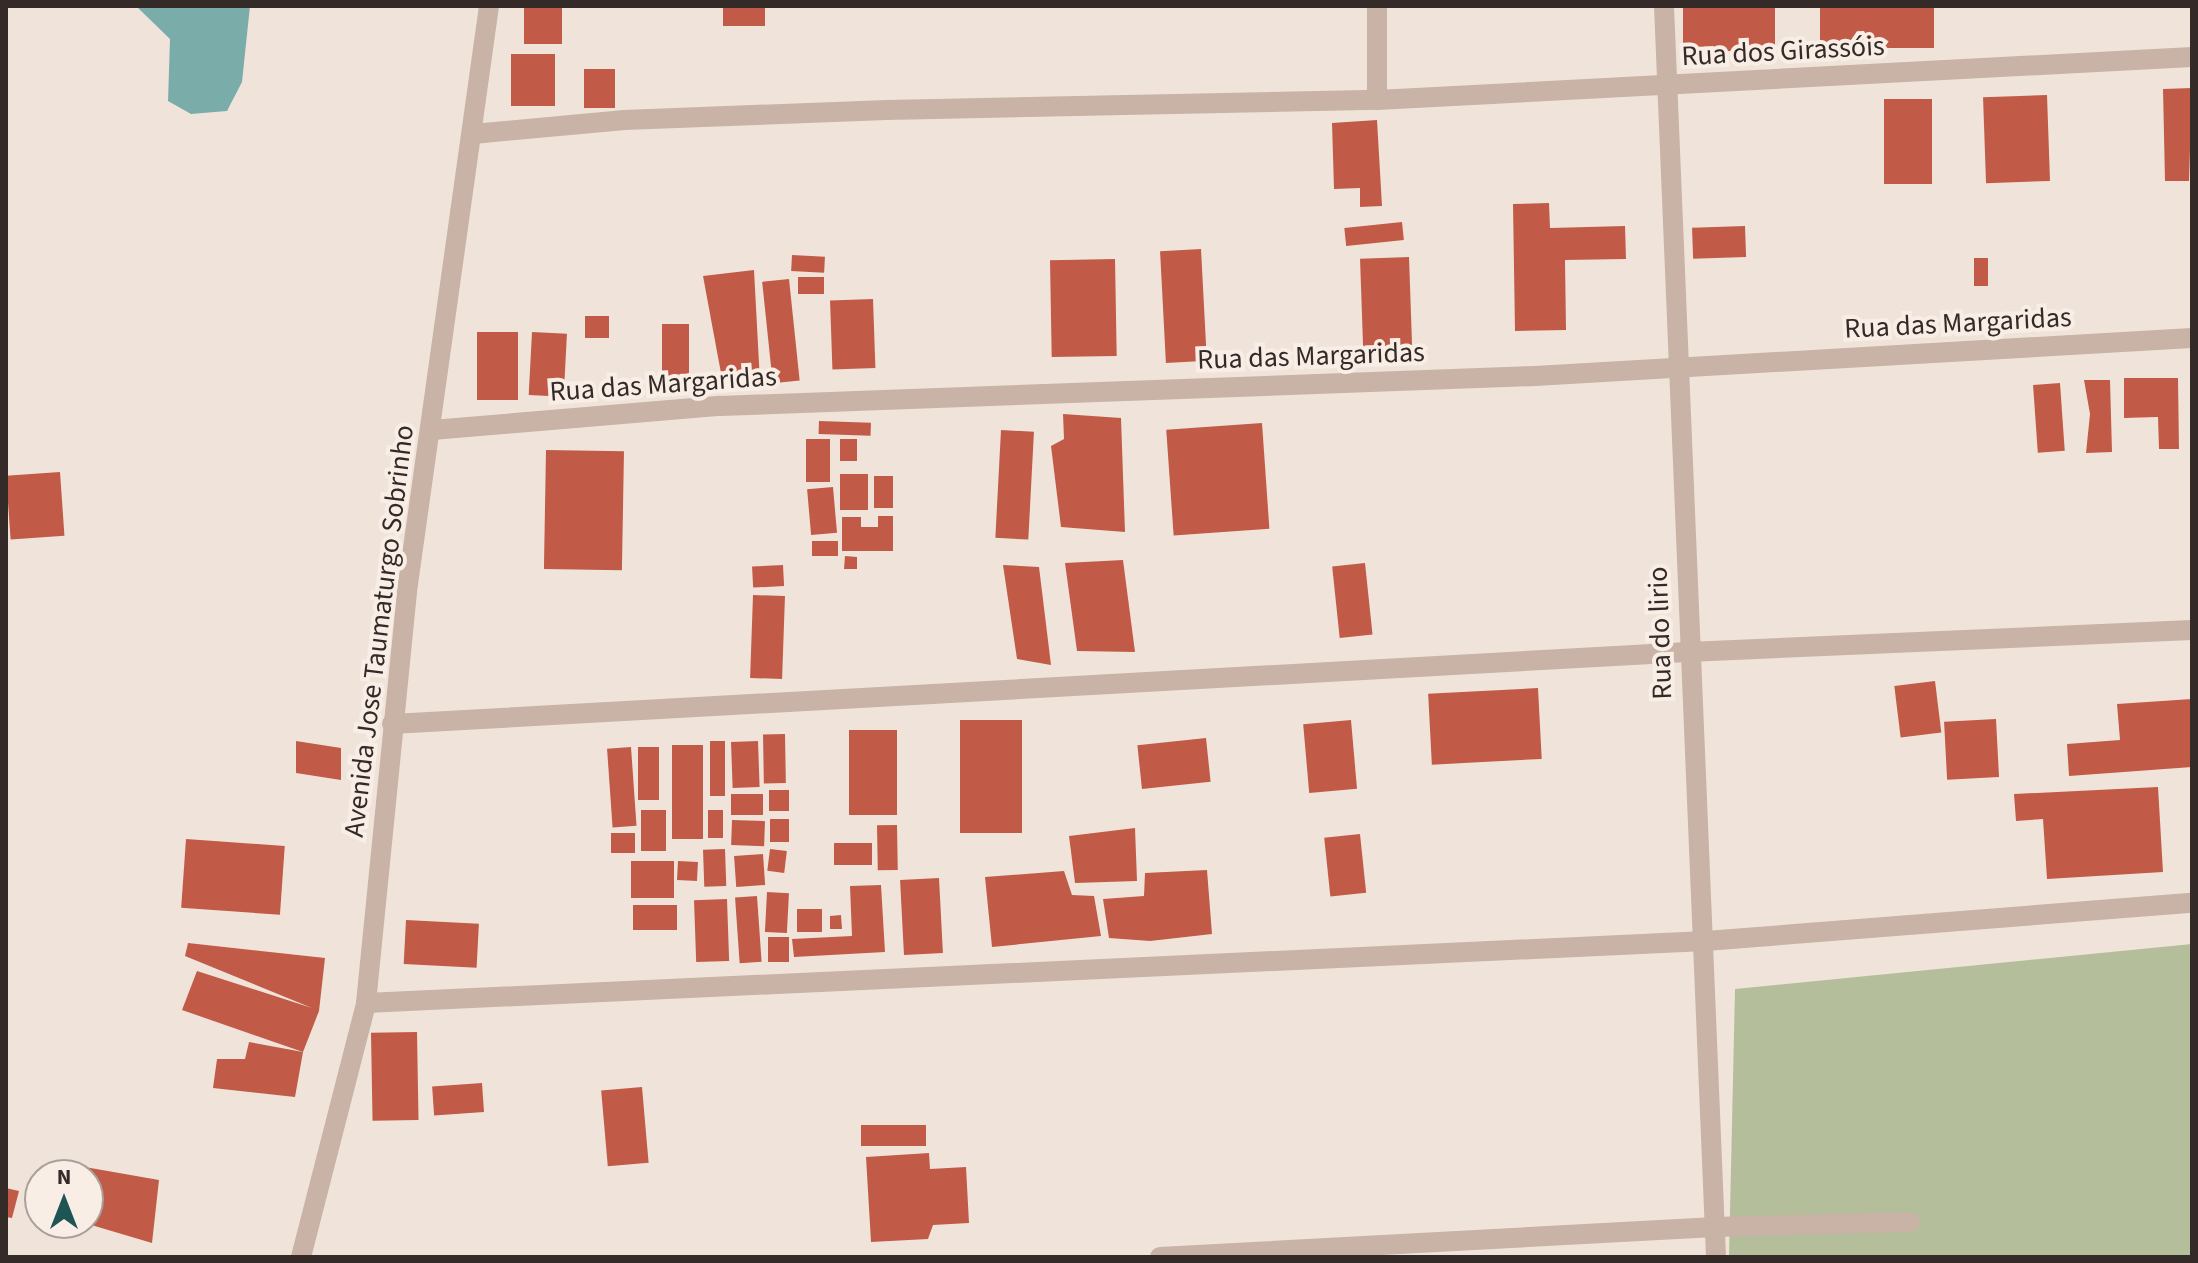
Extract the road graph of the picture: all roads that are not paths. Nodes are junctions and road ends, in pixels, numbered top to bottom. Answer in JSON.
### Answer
{"nodes":[{"id":1,"x":489,"y":6,"type":"edge"},
{"id":2,"x":1377,"y":6,"type":"edge"},
{"id":3,"x":1664,"y":6,"type":"edge"},
{"id":4,"x":2192,"y":57,"type":"edge"},
{"id":5,"x":1668,"y":85,"type":"junction"},
{"id":6,"x":1377,"y":100,"type":"junction"},
{"id":7,"x":473,"y":134,"type":"junction"},
{"id":8,"x":2192,"y":338,"type":"edge"},
{"id":9,"x":1680,"y":368,"type":"junction"},
{"id":10,"x":432,"y":430,"type":"junction"},
{"id":11,"x":2192,"y":630,"type":"edge"},
{"id":12,"x":1688,"y":652,"type":"junction"},
{"id":13,"x":392,"y":724,"type":"junction"},
{"id":14,"x":2192,"y":903,"type":"edge"},
{"id":15,"x":1706,"y":941,"type":"junction"},
{"id":16,"x":366,"y":1003,"type":"junction"},
{"id":17,"x":1910,"y":1222,"type":"dead end"},
{"id":18,"x":1715,"y":1227,"type":"junction"},
{"id":19,"x":301,"y":1257,"type":"edge"},
{"id":20,"x":1160,"y":1257,"type":"edge"},
{"id":21,"x":1716,"y":1257,"type":"edge"}],
"edges":[{"from":1,"to":7,"type":"street","name":"Avenida Jose Taumaturgo Sobrinho"},
{"from":2,"to":6,"type":"street"},
{"from":3,"to":5,"type":"street","name":"Rua do lirio"},
{"from":4,"to":5,"type":"street","name":"Rua dos Girassóis"},
{"from":5,"to":6,"type":"street","name":"Rua dos Girassóis"},
{"from":5,"to":9,"type":"street","name":"Rua do lirio"},
{"from":6,"to":7,"type":"street"},
{"from":7,"to":10,"type":"street","name":"Avenida Jose Taumaturgo Sobrinho"},
{"from":8,"to":9,"type":"street","name":"Rua das Margaridas"},
{"from":9,"to":10,"type":"street","name":"Rua das Margaridas"},
{"from":9,"to":12,"type":"street","name":"Rua do lirio"},
{"from":10,"to":13,"type":"street","name":"Avenida Jose Taumaturgo Sobrinho"},
{"from":11,"to":12,"type":"street"},
{"from":12,"to":13,"type":"street"},
{"from":12,"to":15,"type":"street","name":"Rua do lirio"},
{"from":13,"to":16,"type":"street","name":"Avenida Jose Taumaturgo Sobrinho"},
{"from":14,"to":15,"type":"street"},
{"from":15,"to":16,"type":"street"},
{"from":15,"to":18,"type":"street","name":"Rua do lirio"},
{"from":16,"to":19,"type":"street","name":"Avenida Jose Taumaturgo Sobrinho"},
{"from":17,"to":18,"type":"street"},
{"from":18,"to":20,"type":"street"},
{"from":18,"to":21,"type":"street","name":"Rua do lirio"}]}
